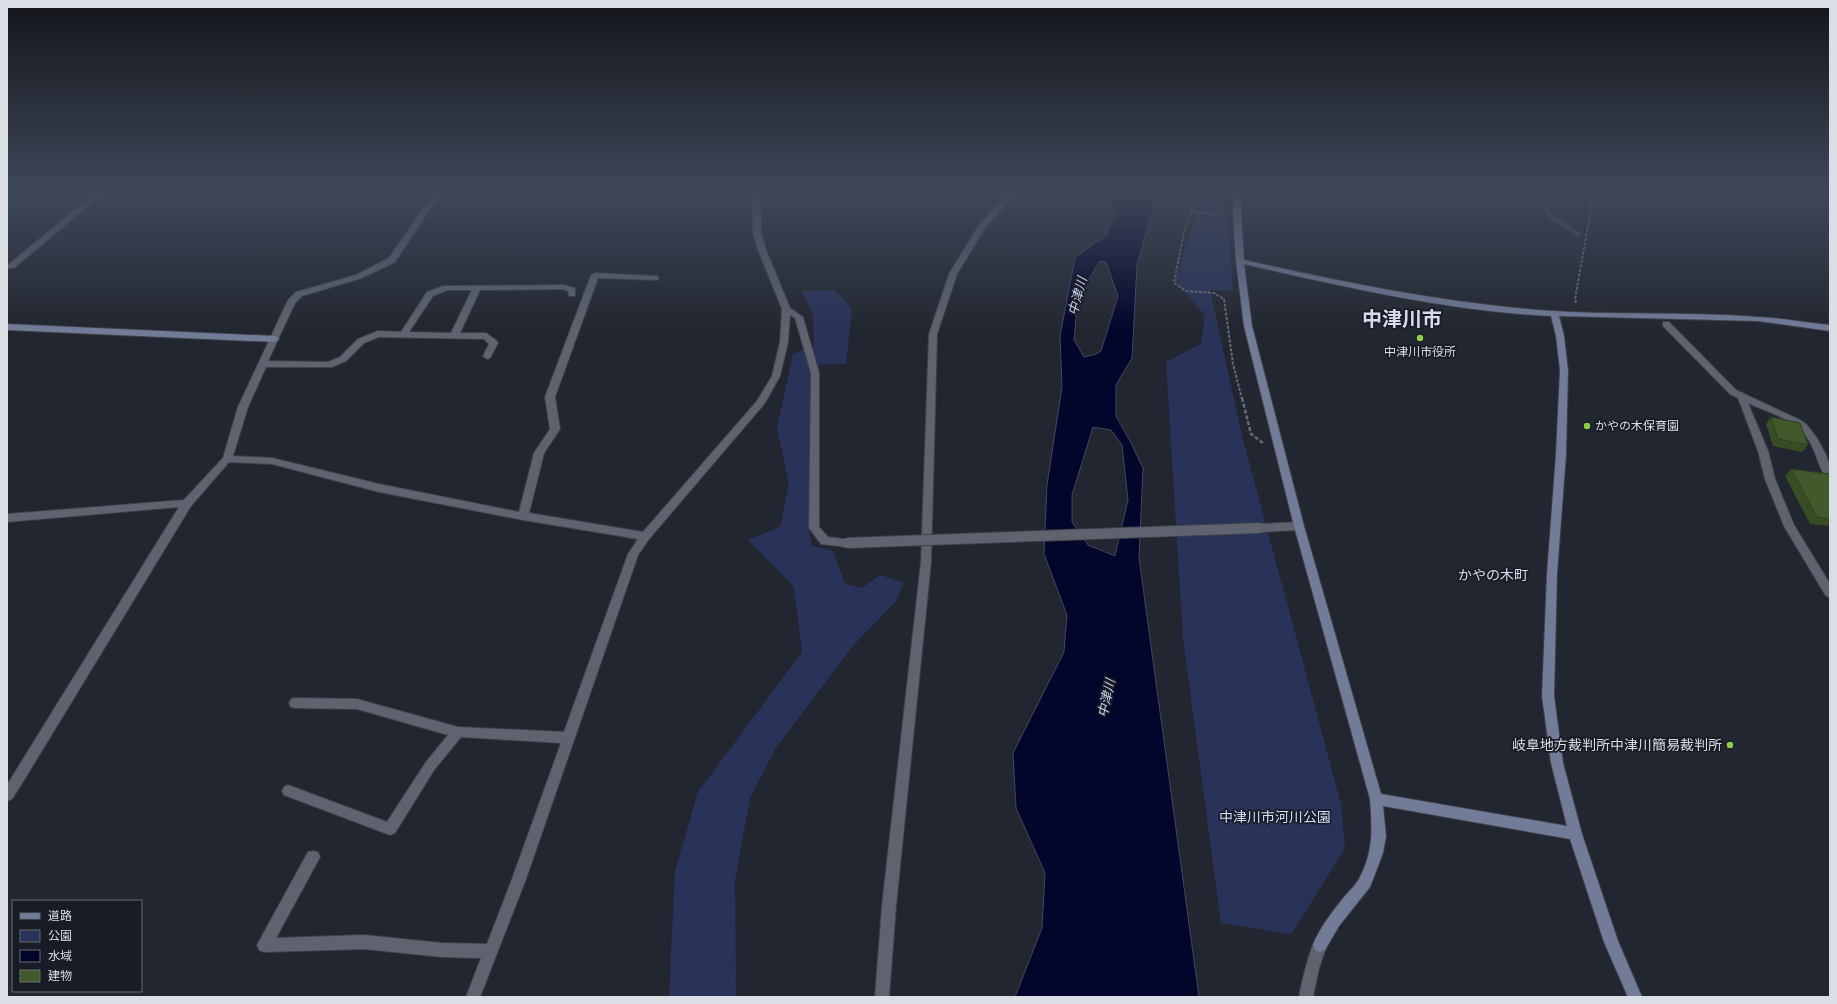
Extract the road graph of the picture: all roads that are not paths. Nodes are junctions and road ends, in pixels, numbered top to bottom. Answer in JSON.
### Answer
{"nodes":[{"id":1,"x":45,"y":238,"type":"edge"},
{"id":2,"x":407,"y":238,"type":"edge"},
{"id":3,"x":759,"y":238,"type":"edge"},
{"id":4,"x":975,"y":238,"type":"edge"},
{"id":5,"x":1238,"y":238,"type":"edge"},
{"id":6,"x":1240,"y":261,"type":"junction"},
{"id":7,"x":7,"y":266,"type":"edge"},
{"id":8,"x":655,"y":278,"type":"dead end"},
{"id":9,"x":478,"y":287,"type":"junction"},
{"id":10,"x":572,"y":294,"type":"dead end"},
{"id":11,"x":786,"y":309,"type":"junction"},
{"id":12,"x":1555,"y":315,"type":"junction"},
{"id":13,"x":1666,"y":324,"type":"dead end"},
{"id":14,"x":7,"y":327,"type":"edge"},
{"id":15,"x":1830,"y":328,"type":"edge"},
{"id":16,"x":403,"y":335,"type":"junction"},
{"id":17,"x":454,"y":336,"type":"junction"},
{"id":18,"x":275,"y":339,"type":"junction"},
{"id":19,"x":487,"y":356,"type":"dead end"},
{"id":20,"x":262,"y":364,"type":"junction"},
{"id":21,"x":1742,"y":398,"type":"junction"},
{"id":22,"x":227,"y":459,"type":"junction"},
{"id":23,"x":1830,"y":479,"type":"edge"},
{"id":24,"x":187,"y":503,"type":"junction"},
{"id":25,"x":523,"y":516,"type":"junction"},
{"id":26,"x":7,"y":518,"type":"edge"},
{"id":27,"x":1299,"y":526,"type":"junction"},
{"id":28,"x":645,"y":536,"type":"junction"},
{"id":29,"x":1830,"y":593,"type":"edge"},
{"id":30,"x":294,"y":702,"type":"dead end"},
{"id":31,"x":458,"y":732,"type":"junction"},
{"id":32,"x":569,"y":738,"type":"junction"},
{"id":33,"x":288,"y":791,"type":"dead end"},
{"id":34,"x":7,"y":795,"type":"edge"},
{"id":35,"x":1376,"y":799,"type":"junction"},
{"id":36,"x":1575,"y":834,"type":"junction"},
{"id":37,"x":313,"y":857,"type":"dead end"},
{"id":38,"x":491,"y":951,"type":"junction"},
{"id":39,"x":473,"y":997,"type":"edge"},
{"id":40,"x":882,"y":997,"type":"edge"},
{"id":41,"x":1306,"y":997,"type":"edge"},
{"id":42,"x":1635,"y":997,"type":"edge"}],
"edges":[{"from":1,"to":7,"type":"street"},
{"from":2,"to":18,"type":"street"},
{"from":3,"to":11,"type":"street"},
{"from":4,"to":40,"type":"street"},
{"from":5,"to":6,"type":"street"},
{"from":6,"to":12,"type":"street"},
{"from":6,"to":27,"type":"street"},
{"from":8,"to":25,"type":"street"},
{"from":9,"to":10,"type":"street"},
{"from":9,"to":16,"type":"street"},
{"from":9,"to":17,"type":"street"},
{"from":11,"to":27,"type":"street","bridge":true},
{"from":11,"to":28,"type":"street"},
{"from":12,"to":15,"type":"street"},
{"from":12,"to":36,"type":"street"},
{"from":13,"to":21,"type":"street"},
{"from":14,"to":18,"type":"street"},
{"from":16,"to":17,"type":"street"},
{"from":16,"to":20,"type":"street"},
{"from":17,"to":19,"type":"street"},
{"from":18,"to":20,"type":"street"},
{"from":20,"to":22,"type":"street"},
{"from":21,"to":23,"type":"street"},
{"from":21,"to":29,"type":"street"},
{"from":22,"to":24,"type":"street"},
{"from":22,"to":25,"type":"street"},
{"from":24,"to":26,"type":"street"},
{"from":24,"to":34,"type":"street"},
{"from":25,"to":28,"type":"street"},
{"from":27,"to":35,"type":"street"},
{"from":28,"to":32,"type":"street"},
{"from":30,"to":31,"type":"street"},
{"from":31,"to":32,"type":"street"},
{"from":31,"to":33,"type":"street"},
{"from":32,"to":38,"type":"street"},
{"from":35,"to":36,"type":"street"},
{"from":35,"to":41,"type":"street"},
{"from":36,"to":42,"type":"street"},
{"from":37,"to":38,"type":"street"},
{"from":38,"to":39,"type":"street"}]}
